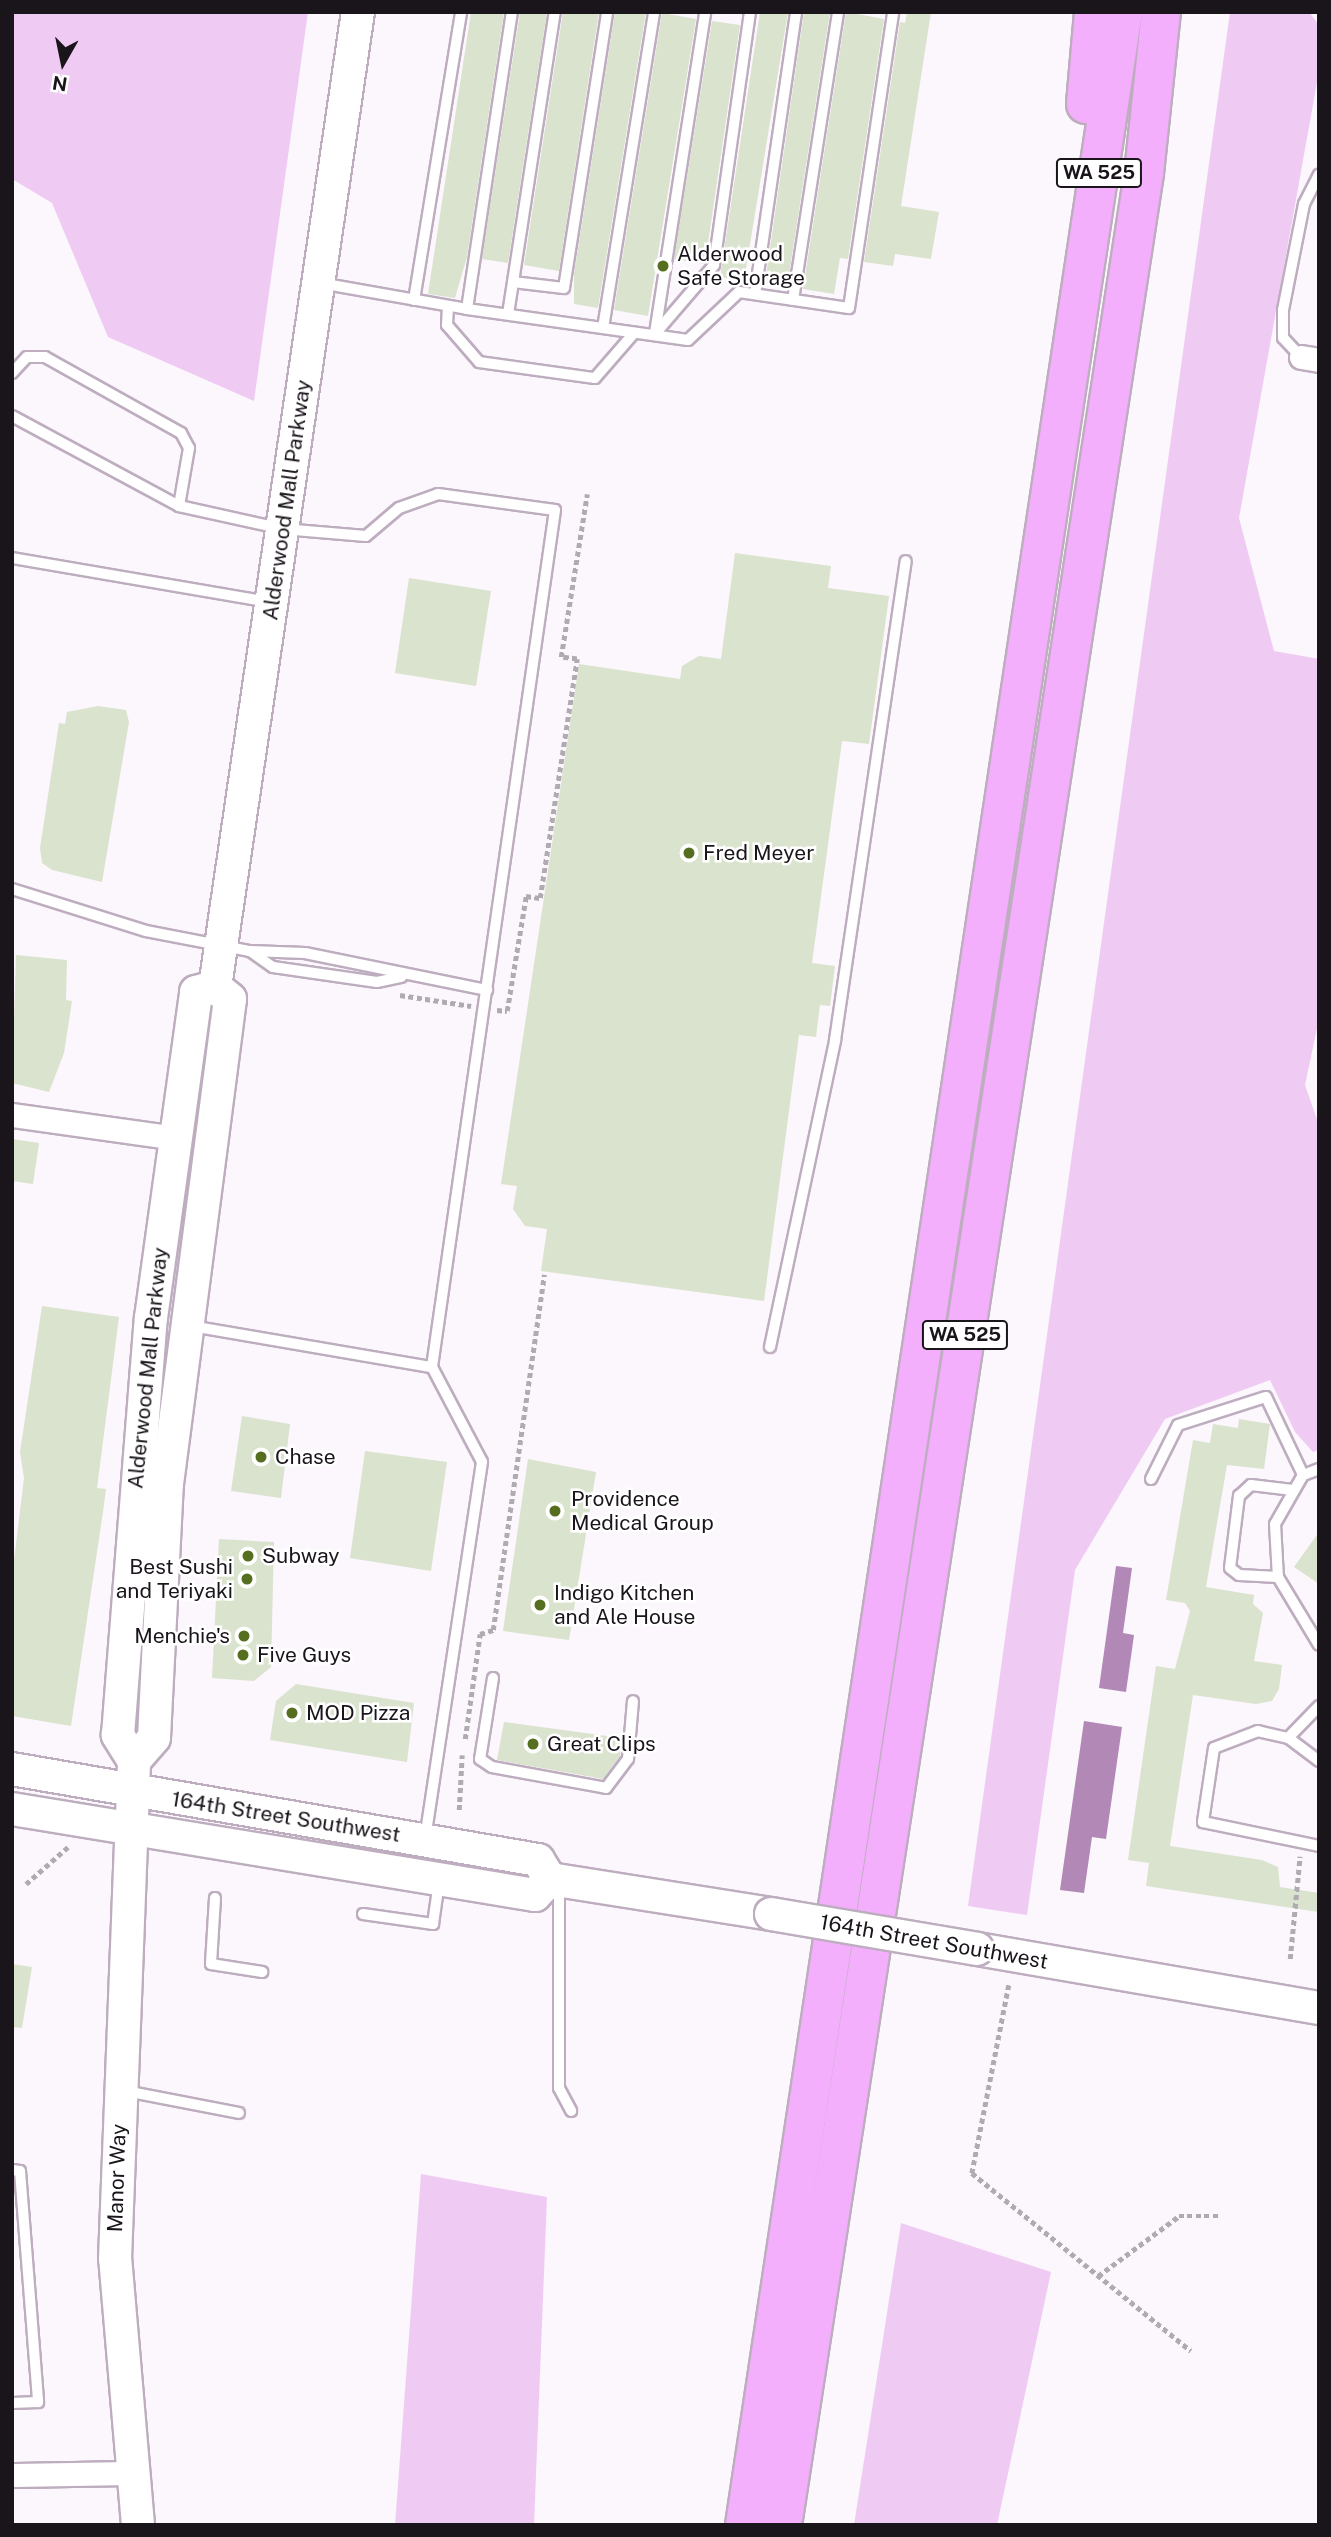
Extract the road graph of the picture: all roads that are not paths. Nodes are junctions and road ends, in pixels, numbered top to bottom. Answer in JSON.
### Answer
{"nodes":[{"id":1,"x":358,"y":12,"type":"edge"},
{"id":2,"x":461,"y":12,"type":"edge"},
{"id":3,"x":512,"y":12,"type":"edge"},
{"id":4,"x":555,"y":12,"type":"edge"},
{"id":5,"x":607,"y":12,"type":"edge"},
{"id":6,"x":654,"y":12,"type":"edge"},
{"id":7,"x":705,"y":12,"type":"edge"},
{"id":8,"x":750,"y":12,"type":"edge"},
{"id":9,"x":796,"y":12,"type":"edge"},
{"id":10,"x":838,"y":12,"type":"edge"},
{"id":11,"x":893,"y":12,"type":"edge"},
{"id":12,"x":1094,"y":12,"type":"edge"},
{"id":13,"x":1123,"y":12,"type":"edge"},
{"id":14,"x":1161,"y":12,"type":"edge"},
{"id":15,"x":1319,"y":175,"type":"edge"},
{"id":16,"x":513,"y":282,"type":"junction"},
{"id":17,"x":319,"y":283,"type":"junction"},
{"id":18,"x":755,"y":294,"type":"junction"},
{"id":19,"x":414,"y":300,"type":"junction"},
{"id":20,"x":793,"y":300,"type":"junction"},
{"id":21,"x":448,"y":306,"type":"junction"},
{"id":22,"x":467,"y":309,"type":"junction"},
{"id":23,"x":508,"y":314,"type":"junction"},
{"id":24,"x":603,"y":328,"type":"junction"},
{"id":25,"x":634,"y":332,"type":"junction"},
{"id":26,"x":1072,"y":334,"type":"junction"},
{"id":27,"x":654,"y":335,"type":"junction"},
{"id":28,"x":1310,"y":358,"type":"edge"},
{"id":29,"x":12,"y":373,"type":"edge"},
{"id":30,"x":12,"y":416,"type":"edge"},
{"id":31,"x":179,"y":506,"type":"junction"},
{"id":32,"x":283,"y":529,"type":"junction"},
{"id":33,"x":12,"y":558,"type":"edge"},
{"id":34,"x":906,"y":561,"type":"dead end"},
{"id":35,"x":272,"y":602,"type":"junction"},
{"id":36,"x":12,"y":889,"type":"edge"},
{"id":37,"x":236,"y":948,"type":"junction"},
{"id":38,"x":401,"y":977,"type":"junction"},
{"id":39,"x":215,"y":987,"type":"junction"},
{"id":40,"x":487,"y":990,"type":"junction"},
{"id":41,"x":12,"y":1115,"type":"edge"},
{"id":42,"x":176,"y":1138,"type":"junction"},
{"id":43,"x":185,"y":1325,"type":"junction"},
{"id":44,"x":770,"y":1347,"type":"dead end"},
{"id":45,"x":432,"y":1367,"type":"junction"},
{"id":46,"x":1319,"y":1469,"type":"edge"},
{"id":47,"x":1303,"y":1475,"type":"junction"},
{"id":48,"x":1151,"y":1479,"type":"dead end"},
{"id":49,"x":1293,"y":1490,"type":"junction"},
{"id":50,"x":1278,"y":1577,"type":"junction"},
{"id":51,"x":1319,"y":1645,"type":"edge"},
{"id":52,"x":493,"y":1678,"type":"dead end"},
{"id":53,"x":633,"y":1701,"type":"dead end"},
{"id":54,"x":1319,"y":1706,"type":"edge"},
{"id":55,"x":1288,"y":1738,"type":"junction"},
{"id":56,"x":134,"y":1761,"type":"junction"},
{"id":57,"x":1319,"y":1761,"type":"edge"},
{"id":58,"x":12,"y":1769,"type":"edge"},
{"id":59,"x":134,"y":1793,"type":"junction"},
{"id":60,"x":12,"y":1809,"type":"edge"},
{"id":61,"x":130,"y":1831,"type":"junction"},
{"id":62,"x":425,"y":1839,"type":"junction"},
{"id":63,"x":1319,"y":1846,"type":"edge"},
{"id":64,"x":554,"y":1880,"type":"junction"},
{"id":65,"x":439,"y":1882,"type":"junction"},
{"id":66,"x":215,"y":1898,"type":"dead end"},
{"id":67,"x":363,"y":1914,"type":"dead end"},
{"id":68,"x":262,"y":1972,"type":"dead end"},
{"id":69,"x":1319,"y":2008,"type":"edge"},
{"id":70,"x":119,"y":2091,"type":"junction"},
{"id":71,"x":571,"y":2111,"type":"dead end"},
{"id":72,"x":239,"y":2113,"type":"dead end"},
{"id":73,"x":12,"y":2170,"type":"edge"},
{"id":74,"x":12,"y":2403,"type":"edge"},
{"id":75,"x":132,"y":2473,"type":"junction"},
{"id":76,"x":12,"y":2475,"type":"edge"},
{"id":77,"x":138,"y":2525,"type":"edge"},
{"id":78,"x":745,"y":2525,"type":"edge"},
{"id":79,"x":782,"y":2525,"type":"edge"}],
"edges":[{"from":1,"to":17,"type":"main road","name":"Alderwood Mall Parkway"},
{"from":2,"to":19,"type":"lane"},
{"from":3,"to":22,"type":"lane"},
{"from":4,"to":16,"type":"lane"},
{"from":5,"to":16,"type":"lane"},
{"from":6,"to":24,"type":"lane"},
{"from":7,"to":27,"type":"lane"},
{"from":8,"to":27,"type":"lane"},
{"from":9,"to":18,"type":"lane"},
{"from":10,"to":20,"type":"lane"},
{"from":11,"to":20,"type":"lane"},
{"from":12,"to":26,"type":"highway"},
{"from":13,"to":26,"type":"highway","number":"WA 525"},
{"from":14,"to":79,"type":"highway","number":"WA 525"},
{"from":15,"to":28,"type":"lane"},
{"from":16,"to":23,"type":"lane"},
{"from":17,"to":19,"type":"lane"},
{"from":17,"to":32,"type":"main road","name":"Alderwood Mall Parkway"},
{"from":18,"to":20,"type":"lane"},
{"from":18,"to":27,"type":"lane"},
{"from":19,"to":21,"type":"lane"},
{"from":21,"to":22,"type":"lane"},
{"from":21,"to":25,"type":"lane"},
{"from":22,"to":23,"type":"lane"},
{"from":23,"to":24,"type":"lane"},
{"from":24,"to":25,"type":"lane"},
{"from":25,"to":27,"type":"lane"},
{"from":26,"to":78,"type":"highway","number":"WA 525"},
{"from":29,"to":31,"type":"lane"},
{"from":30,"to":31,"type":"lane"},
{"from":31,"to":32,"type":"lane"},
{"from":32,"to":35,"type":"main road","name":"Alderwood Mall Parkway"},
{"from":32,"to":40,"type":"lane"},
{"from":33,"to":35,"type":"lane"},
{"from":34,"to":44,"type":"lane"},
{"from":35,"to":37,"type":"main road","name":"Alderwood Mall Parkway"},
{"from":36,"to":37,"type":"lane"},
{"from":37,"to":38,"type":"lane"},
{"from":37,"to":38,"type":"lane"},
{"from":37,"to":39,"type":"main road","name":"Alderwood Mall Parkway"},
{"from":38,"to":40,"type":"lane"},
{"from":39,"to":42,"type":"main road","name":"Alderwood Mall Parkway"},
{"from":39,"to":43,"type":"main road","name":"Alderwood Mall Parkway"},
{"from":40,"to":45,"type":"lane"},
{"from":41,"to":42,"type":"street"},
{"from":42,"to":56,"type":"main road","name":"Alderwood Mall Parkway"},
{"from":43,"to":45,"type":"lane"},
{"from":43,"to":56,"type":"main road","name":"Alderwood Mall Parkway"},
{"from":45,"to":62,"type":"lane"},
{"from":46,"to":47,"type":"lane"},
{"from":47,"to":48,"type":"lane"},
{"from":47,"to":49,"type":"lane"},
{"from":49,"to":50,"type":"lane"},
{"from":49,"to":50,"type":"lane"},
{"from":50,"to":51,"type":"lane"},
{"from":52,"to":53,"type":"lane"},
{"from":54,"to":55,"type":"lane"},
{"from":55,"to":57,"type":"lane"},
{"from":55,"to":63,"type":"lane"},
{"from":56,"to":59,"type":"main road","name":"Alderwood Mall Parkway"},
{"from":58,"to":59,"type":"main road","name":"164th Street Southwest"},
{"from":59,"to":61,"type":"main road","name":"Alderwood Mall Parkway"},
{"from":59,"to":62,"type":"main road","name":"164th Street Southwest"},
{"from":60,"to":61,"type":"main road","name":"164th Street Southwest"},
{"from":61,"to":65,"type":"main road","name":"164th Street Southwest"},
{"from":61,"to":70,"type":"main road","name":"Manor Way"},
{"from":62,"to":64,"type":"main road","name":"164th Street Southwest"},
{"from":64,"to":65,"type":"main road","name":"164th Street Southwest"},
{"from":64,"to":69,"type":"main road","name":"164th Street Southwest","bridge":true},
{"from":64,"to":71,"type":"lane"},
{"from":65,"to":67,"type":"lane"},
{"from":66,"to":68,"type":"lane"},
{"from":70,"to":72,"type":"lane"},
{"from":70,"to":75,"type":"main road","name":"Manor Way"},
{"from":73,"to":74,"type":"lane"},
{"from":75,"to":76,"type":"street"},
{"from":75,"to":77,"type":"main road","name":"Manor Way"}]}
